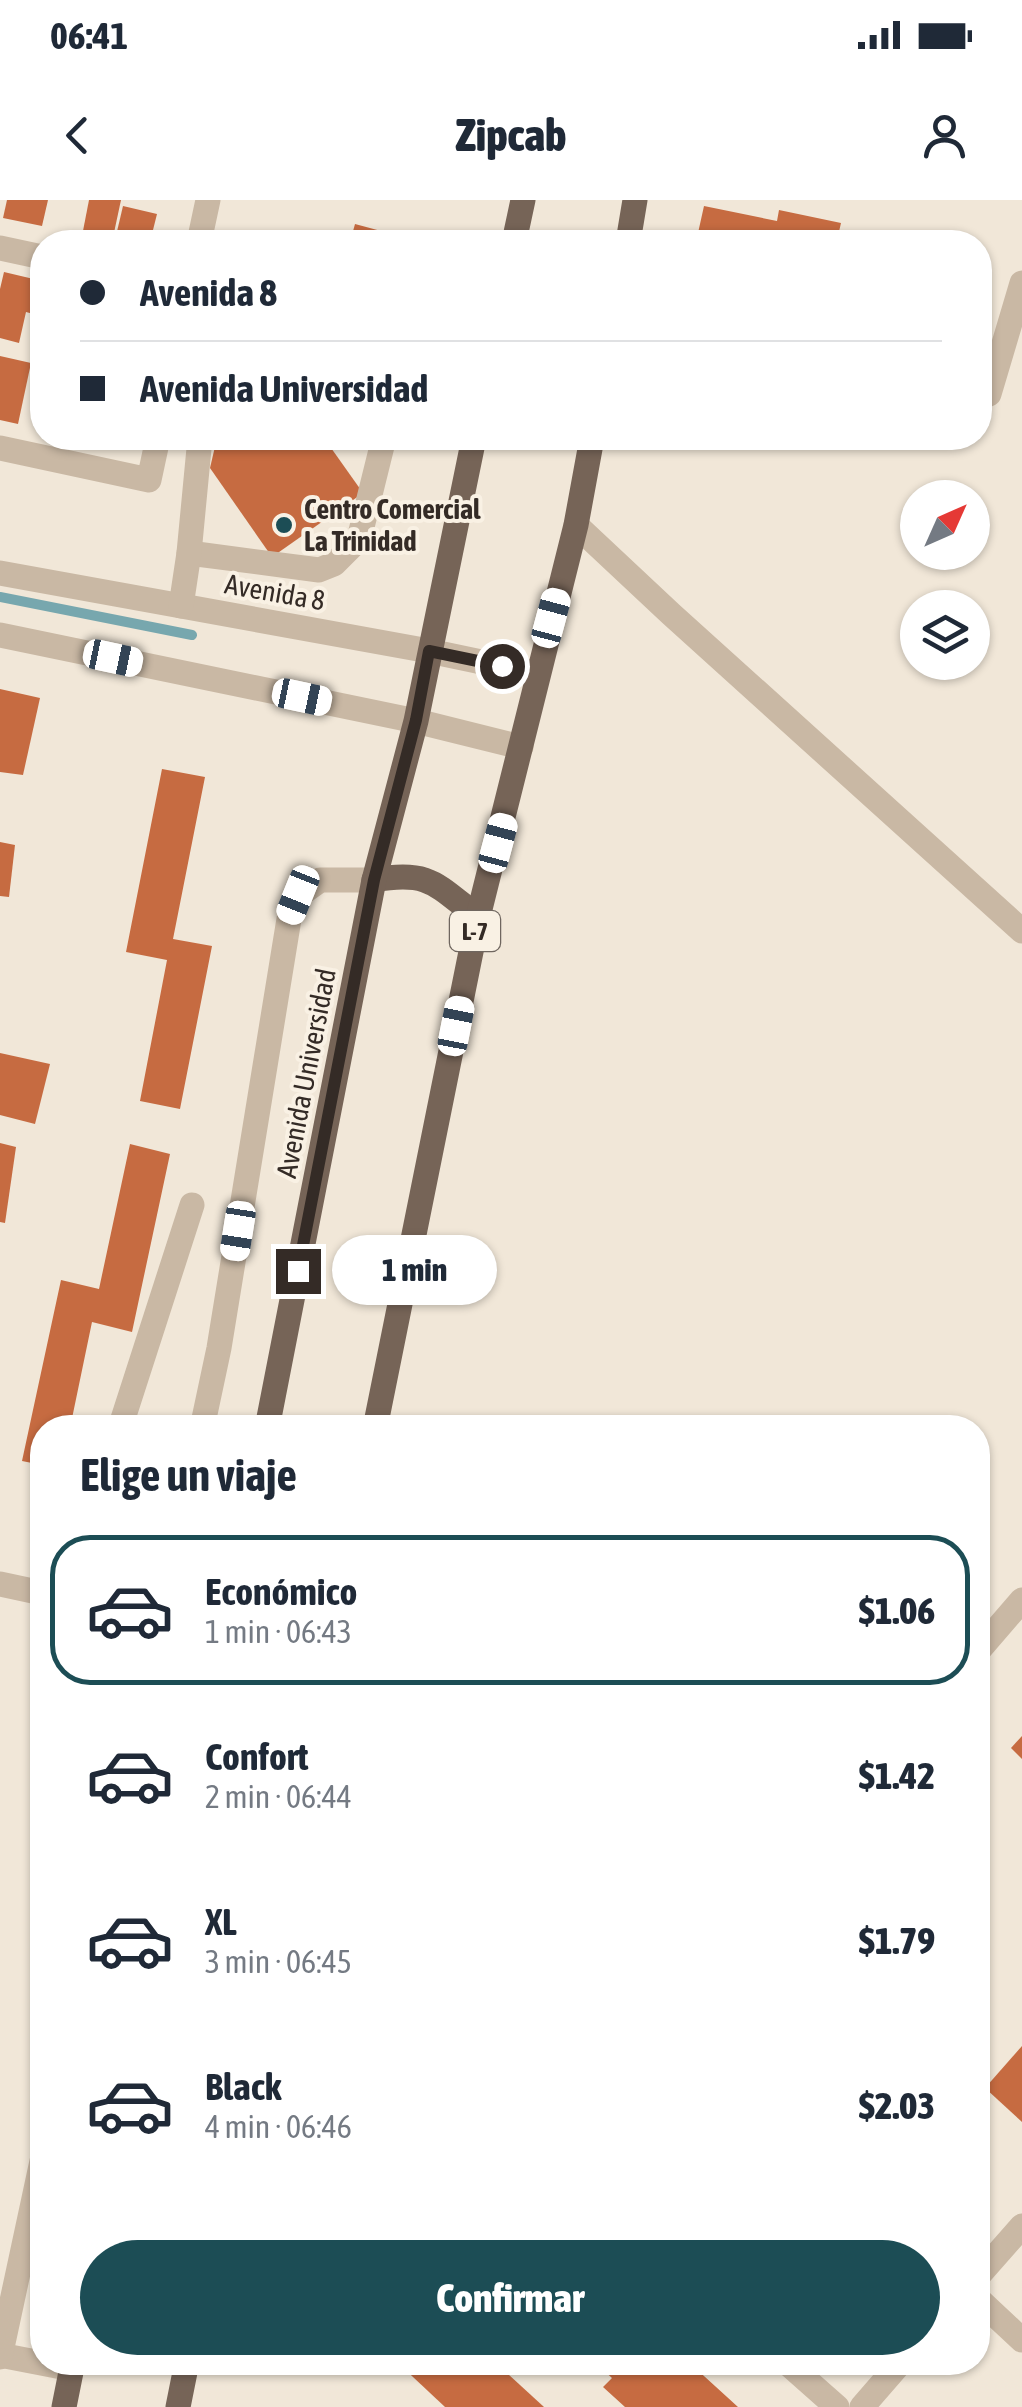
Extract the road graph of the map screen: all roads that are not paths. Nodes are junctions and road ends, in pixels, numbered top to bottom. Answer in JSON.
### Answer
{"nodes":[{"id":1,"x":208,"y":200,"type":"edge"},
{"id":2,"x":523,"y":200,"type":"edge"},
{"id":3,"x":636,"y":200,"type":"edge"},
{"id":4,"x":202,"y":230,"type":"edge"},
{"id":5,"x":517,"y":230,"type":"edge"},
{"id":6,"x":630,"y":230,"type":"edge"},
{"id":7,"x":0,"y":248,"type":"edge"},
{"id":8,"x":30,"y":254,"type":"edge"},
{"id":9,"x":1022,"y":283,"type":"edge"},
{"id":10,"x":992,"y":384,"type":"edge"},
{"id":11,"x":0,"y":448,"type":"edge"},
{"id":12,"x":155,"y":450,"type":"edge"},
{"id":13,"x":199,"y":450,"type":"edge"},
{"id":14,"x":381,"y":450,"type":"edge"},
{"id":15,"x":471,"y":450,"type":"edge"},
{"id":16,"x":590,"y":450,"type":"edge"},
{"id":17,"x":576,"y":525,"type":"junction"},
{"id":18,"x":189,"y":553,"type":"junction"},
{"id":19,"x":0,"y":573,"type":"edge"},
{"id":20,"x":181,"y":606,"type":"junction"},
{"id":21,"x":0,"y":635,"type":"edge"},
{"id":22,"x":429,"y":651,"type":"junction"},
{"id":23,"x":538,"y":674,"type":"junction"},
{"id":24,"x":416,"y":720,"type":"junction"},
{"id":25,"x":521,"y":748,"type":"junction"},
{"id":26,"x":374,"y":880,"type":"junction"},
{"id":27,"x":478,"y":917,"type":"junction"},
{"id":28,"x":1022,"y":931,"type":"edge"},
{"id":29,"x":192,"y":1205,"type":"dead end"},
{"id":30,"x":124,"y":1415,"type":"edge"},
{"id":31,"x":205,"y":1415,"type":"edge"},
{"id":32,"x":271,"y":1415,"type":"edge"},
{"id":33,"x":378,"y":1415,"type":"edge"},
{"id":34,"x":0,"y":1584,"type":"edge"},
{"id":35,"x":30,"y":1590,"type":"edge"},
{"id":36,"x":1022,"y":1600,"type":"edge"},
{"id":37,"x":990,"y":1637,"type":"edge"},
{"id":38,"x":30,"y":2217,"type":"edge"},
{"id":39,"x":1022,"y":2226,"type":"edge"},
{"id":40,"x":990,"y":2255,"type":"edge"},
{"id":41,"x":990,"y":2310,"type":"edge"},
{"id":42,"x":1022,"y":2340,"type":"edge"},
{"id":43,"x":0,"y":2356,"type":"edge"},
{"id":44,"x":30,"y":2360,"type":"edge"},
{"id":45,"x":70,"y":2375,"type":"edge"},
{"id":46,"x":184,"y":2375,"type":"edge"},
{"id":47,"x":800,"y":2375,"type":"edge"},
{"id":48,"x":890,"y":2375,"type":"edge"},
{"id":49,"x":64,"y":2407,"type":"edge"},
{"id":50,"x":178,"y":2407,"type":"edge"},
{"id":51,"x":836,"y":2407,"type":"edge"},
{"id":52,"x":862,"y":2407,"type":"edge"}],
"edges":[{"from":1,"to":4,"type":"street"},
{"from":2,"to":5,"type":"main road"},
{"from":3,"to":6,"type":"main road"},
{"from":7,"to":8,"type":"street"},
{"from":9,"to":10,"type":"street"},
{"from":11,"to":12,"type":"street"},
{"from":13,"to":18,"type":"street"},
{"from":14,"to":18,"type":"street"},
{"from":15,"to":22,"type":"main road","name":"Avenida Universidad"},
{"from":16,"to":17,"type":"main road","number":"L-7"},
{"from":17,"to":23,"type":"main road","number":"L-7"},
{"from":17,"to":28,"type":"street"},
{"from":18,"to":20,"type":"street"},
{"from":19,"to":20,"type":"street","name":"Avenida 8"},
{"from":20,"to":22,"type":"street","name":"Avenida 8"},
{"from":21,"to":24,"type":"street"},
{"from":22,"to":23,"type":"street","name":"Avenida 8"},
{"from":22,"to":24,"type":"main road","name":"Avenida Universidad"},
{"from":23,"to":25,"type":"main road","number":"L-7"},
{"from":24,"to":25,"type":"street"},
{"from":24,"to":26,"type":"main road","name":"Avenida Universidad"},
{"from":25,"to":27,"type":"main road","number":"L-7"},
{"from":26,"to":27,"type":"main road"},
{"from":26,"to":31,"type":"street"},
{"from":26,"to":32,"type":"main road","name":"Avenida Universidad"},
{"from":27,"to":33,"type":"main road","number":"L-7"},
{"from":29,"to":30,"type":"street"},
{"from":34,"to":35,"type":"street"},
{"from":36,"to":37,"type":"street"},
{"from":38,"to":43,"type":"street"},
{"from":39,"to":40,"type":"street"},
{"from":41,"to":42,"type":"street"},
{"from":43,"to":44,"type":"street"},
{"from":45,"to":49,"type":"main road"},
{"from":46,"to":50,"type":"main road"},
{"from":47,"to":51,"type":"street"},
{"from":48,"to":52,"type":"street"}]}
